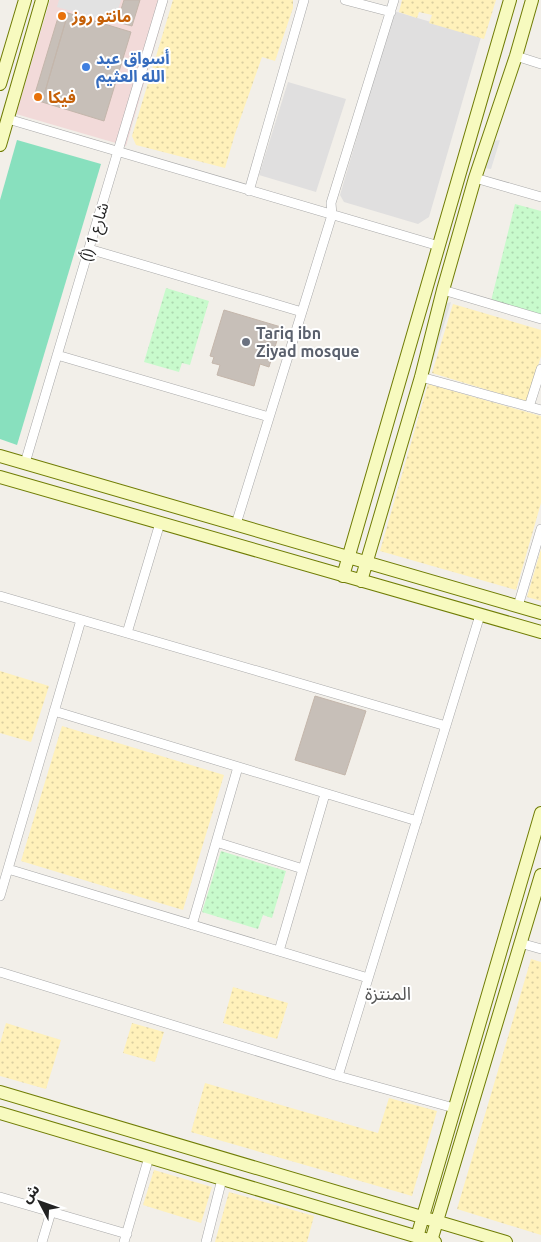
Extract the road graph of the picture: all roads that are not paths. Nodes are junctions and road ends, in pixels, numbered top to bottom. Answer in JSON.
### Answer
{"nodes":[{"id":1,"x":42,"y":0,"type":"edge"},
{"id":2,"x":163,"y":0,"type":"edge"},
{"id":3,"x":304,"y":0,"type":"edge"},
{"id":4,"x":345,"y":0,"type":"edge"},
{"id":5,"x":394,"y":0,"type":"edge"},
{"id":6,"x":510,"y":0,"type":"edge"},
{"id":7,"x":532,"y":0,"type":"edge"},
{"id":8,"x":22,"y":1,"type":"edge"},
{"id":9,"x":391,"y":12,"type":"junction"},
{"id":10,"x":516,"y":56,"type":"junction"},
{"id":11,"x":541,"y":64,"type":"edge"},
{"id":12,"x":0,"y":84,"type":"edge"},
{"id":13,"x":8,"y":119,"type":"junction"},
{"id":14,"x":0,"y":146,"type":"edge"},
{"id":15,"x":118,"y":152,"type":"junction"},
{"id":16,"x":475,"y":178,"type":"junction"},
{"id":17,"x":249,"y":191,"type":"junction"},
{"id":18,"x":541,"y":197,"type":"edge"},
{"id":19,"x":332,"y":215,"type":"junction"},
{"id":20,"x":438,"y":246,"type":"junction"},
{"id":21,"x":89,"y":249,"type":"junction"},
{"id":22,"x":442,"y":290,"type":"junction"},
{"id":23,"x":302,"y":312,"type":"junction"},
{"id":24,"x":541,"y":319,"type":"edge"},
{"id":25,"x":57,"y":355,"type":"junction"},
{"id":26,"x":541,"y":369,"type":"edge"},
{"id":27,"x":421,"y":377,"type":"junction"},
{"id":28,"x":530,"y":407,"type":"junction"},
{"id":29,"x":541,"y":410,"type":"edge"},
{"id":30,"x":269,"y":417,"type":"junction"},
{"id":31,"x":0,"y":456,"type":"edge"},
{"id":32,"x":25,"y":463,"type":"junction"},
{"id":33,"x":0,"y":477,"type":"edge"},
{"id":34,"x":160,"y":523,"type":"junction"},
{"id":35,"x":236,"y":524,"type":"junction"},
{"id":36,"x":541,"y":529,"type":"edge"},
{"id":37,"x":348,"y":557,"type":"junction"},
{"id":38,"x":366,"y":562,"type":"junction"},
{"id":39,"x":343,"y":576,"type":"junction"},
{"id":40,"x":360,"y":581,"type":"junction"},
{"id":41,"x":0,"y":596,"type":"edge"},
{"id":42,"x":518,"y":606,"type":"junction"},
{"id":43,"x":541,"y":613,"type":"edge"},
{"id":44,"x":480,"y":615,"type":"junction"},
{"id":45,"x":81,"y":620,"type":"junction"},
{"id":46,"x":541,"y":632,"type":"edge"},
{"id":47,"x":126,"y":633,"type":"junction"},
{"id":48,"x":54,"y":711,"type":"junction"},
{"id":49,"x":446,"y":726,"type":"junction"},
{"id":50,"x":238,"y":767,"type":"junction"},
{"id":51,"x":325,"y":794,"type":"junction"},
{"id":52,"x":541,"y":813,"type":"edge"},
{"id":53,"x":417,"y":821,"type":"junction"},
{"id":54,"x":216,"y":842,"type":"junction"},
{"id":55,"x":8,"y":869,"type":"junction"},
{"id":56,"x":303,"y":869,"type":"junction"},
{"id":57,"x":541,"y":875,"type":"edge"},
{"id":58,"x":0,"y":896,"type":"edge"},
{"id":59,"x":192,"y":925,"type":"junction"},
{"id":60,"x":520,"y":943,"type":"junction"},
{"id":61,"x":541,"y":950,"type":"edge"},
{"id":62,"x":279,"y":951,"type":"junction"},
{"id":63,"x":0,"y":972,"type":"edge"},
{"id":64,"x":368,"y":978,"type":"junction"},
{"id":65,"x":338,"y":1076,"type":"junction"},
{"id":66,"x":1,"y":1096,"type":"edge"},
{"id":67,"x":454,"y":1108,"type":"junction"},
{"id":68,"x":0,"y":1113,"type":"edge"},
{"id":69,"x":149,"y":1157,"type":"junction"},
{"id":70,"x":222,"y":1179,"type":"junction"},
{"id":71,"x":0,"y":1196,"type":"edge"},
{"id":72,"x":51,"y":1212,"type":"junction"},
{"id":73,"x":422,"y":1217,"type":"junction"},
{"id":74,"x":437,"y":1222,"type":"junction"},
{"id":75,"x":416,"y":1237,"type":"junction"},
{"id":76,"x":126,"y":1238,"type":"edge"},
{"id":77,"x":42,"y":1242,"type":"edge"},
{"id":78,"x":206,"y":1242,"type":"edge"},
{"id":79,"x":433,"y":1242,"type":"edge"},
{"id":80,"x":506,"y":1242,"type":"edge"}],
"edges":[{"from":1,"to":13,"type":"main road"},
{"from":2,"to":15,"type":"street","name":"شارع 1 (أ)"},
{"from":3,"to":17,"type":"street"},
{"from":4,"to":9,"type":"street"},
{"from":5,"to":9,"type":"street"},
{"from":6,"to":20,"type":"main road"},
{"from":7,"to":10,"type":"main road"},
{"from":8,"to":12,"type":"main road"},
{"from":9,"to":19,"type":"street"},
{"from":10,"to":11,"type":"street"},
{"from":10,"to":16,"type":"main road"},
{"from":13,"to":14,"type":"main road"},
{"from":13,"to":15,"type":"street"},
{"from":15,"to":17,"type":"street"},
{"from":15,"to":21,"type":"street","name":"شارع 1 (أ)"},
{"from":16,"to":18,"type":"street"},
{"from":16,"to":22,"type":"main road"},
{"from":17,"to":19,"type":"street"},
{"from":19,"to":20,"type":"street"},
{"from":19,"to":23,"type":"street"},
{"from":20,"to":37,"type":"main road"},
{"from":21,"to":23,"type":"street"},
{"from":21,"to":25,"type":"street","name":"شارع 1 (أ)"},
{"from":22,"to":24,"type":"street"},
{"from":22,"to":27,"type":"main road"},
{"from":23,"to":30,"type":"street"},
{"from":25,"to":30,"type":"street"},
{"from":25,"to":32,"type":"street","name":"شارع 1 (أ)"},
{"from":26,"to":28,"type":"street"},
{"from":27,"to":28,"type":"street"},
{"from":27,"to":38,"type":"main road"},
{"from":28,"to":29,"type":"street"},
{"from":30,"to":35,"type":"street"},
{"from":31,"to":32,"type":"main road"},
{"from":32,"to":35,"type":"main road"},
{"from":33,"to":34,"type":"main road"},
{"from":34,"to":39,"type":"main road"},
{"from":34,"to":47,"type":"street"},
{"from":35,"to":37,"type":"main road"},
{"from":36,"to":42,"type":"street"},
{"from":37,"to":38,"type":"main road"},
{"from":37,"to":39,"type":"main road"},
{"from":38,"to":40,"type":"main road"},
{"from":38,"to":42,"type":"main road"},
{"from":39,"to":40,"type":"main road"},
{"from":40,"to":44,"type":"main road"},
{"from":41,"to":45,"type":"street"},
{"from":42,"to":43,"type":"main road"},
{"from":44,"to":46,"type":"main road"},
{"from":44,"to":49,"type":"street"},
{"from":45,"to":47,"type":"street"},
{"from":45,"to":48,"type":"street"},
{"from":47,"to":49,"type":"street"},
{"from":48,"to":50,"type":"street"},
{"from":48,"to":55,"type":"street"},
{"from":49,"to":53,"type":"street"},
{"from":50,"to":51,"type":"street"},
{"from":50,"to":54,"type":"street"},
{"from":51,"to":53,"type":"street"},
{"from":51,"to":56,"type":"street"},
{"from":52,"to":67,"type":"main road"},
{"from":53,"to":64,"type":"street"},
{"from":54,"to":56,"type":"street"},
{"from":54,"to":59,"type":"street"},
{"from":55,"to":58,"type":"street"},
{"from":55,"to":59,"type":"street"},
{"from":56,"to":62,"type":"street"},
{"from":57,"to":60,"type":"main road"},
{"from":59,"to":62,"type":"street"},
{"from":60,"to":61,"type":"street"},
{"from":60,"to":74,"type":"main road"},
{"from":62,"to":64,"type":"street"},
{"from":63,"to":65,"type":"street"},
{"from":64,"to":65,"type":"street"},
{"from":65,"to":67,"type":"street"},
{"from":66,"to":73,"type":"main road"},
{"from":67,"to":73,"type":"main road"},
{"from":68,"to":69,"type":"main road"},
{"from":69,"to":70,"type":"main road"},
{"from":69,"to":76,"type":"street"},
{"from":70,"to":75,"type":"main road"},
{"from":70,"to":78,"type":"street"},
{"from":71,"to":72,"type":"street"},
{"from":72,"to":76,"type":"street"},
{"from":72,"to":77,"type":"street"},
{"from":73,"to":74,"type":"main road"},
{"from":73,"to":75,"type":"main road"},
{"from":74,"to":79,"type":"main road"},
{"from":74,"to":80,"type":"main road"},
{"from":75,"to":79,"type":"main road"}]}
